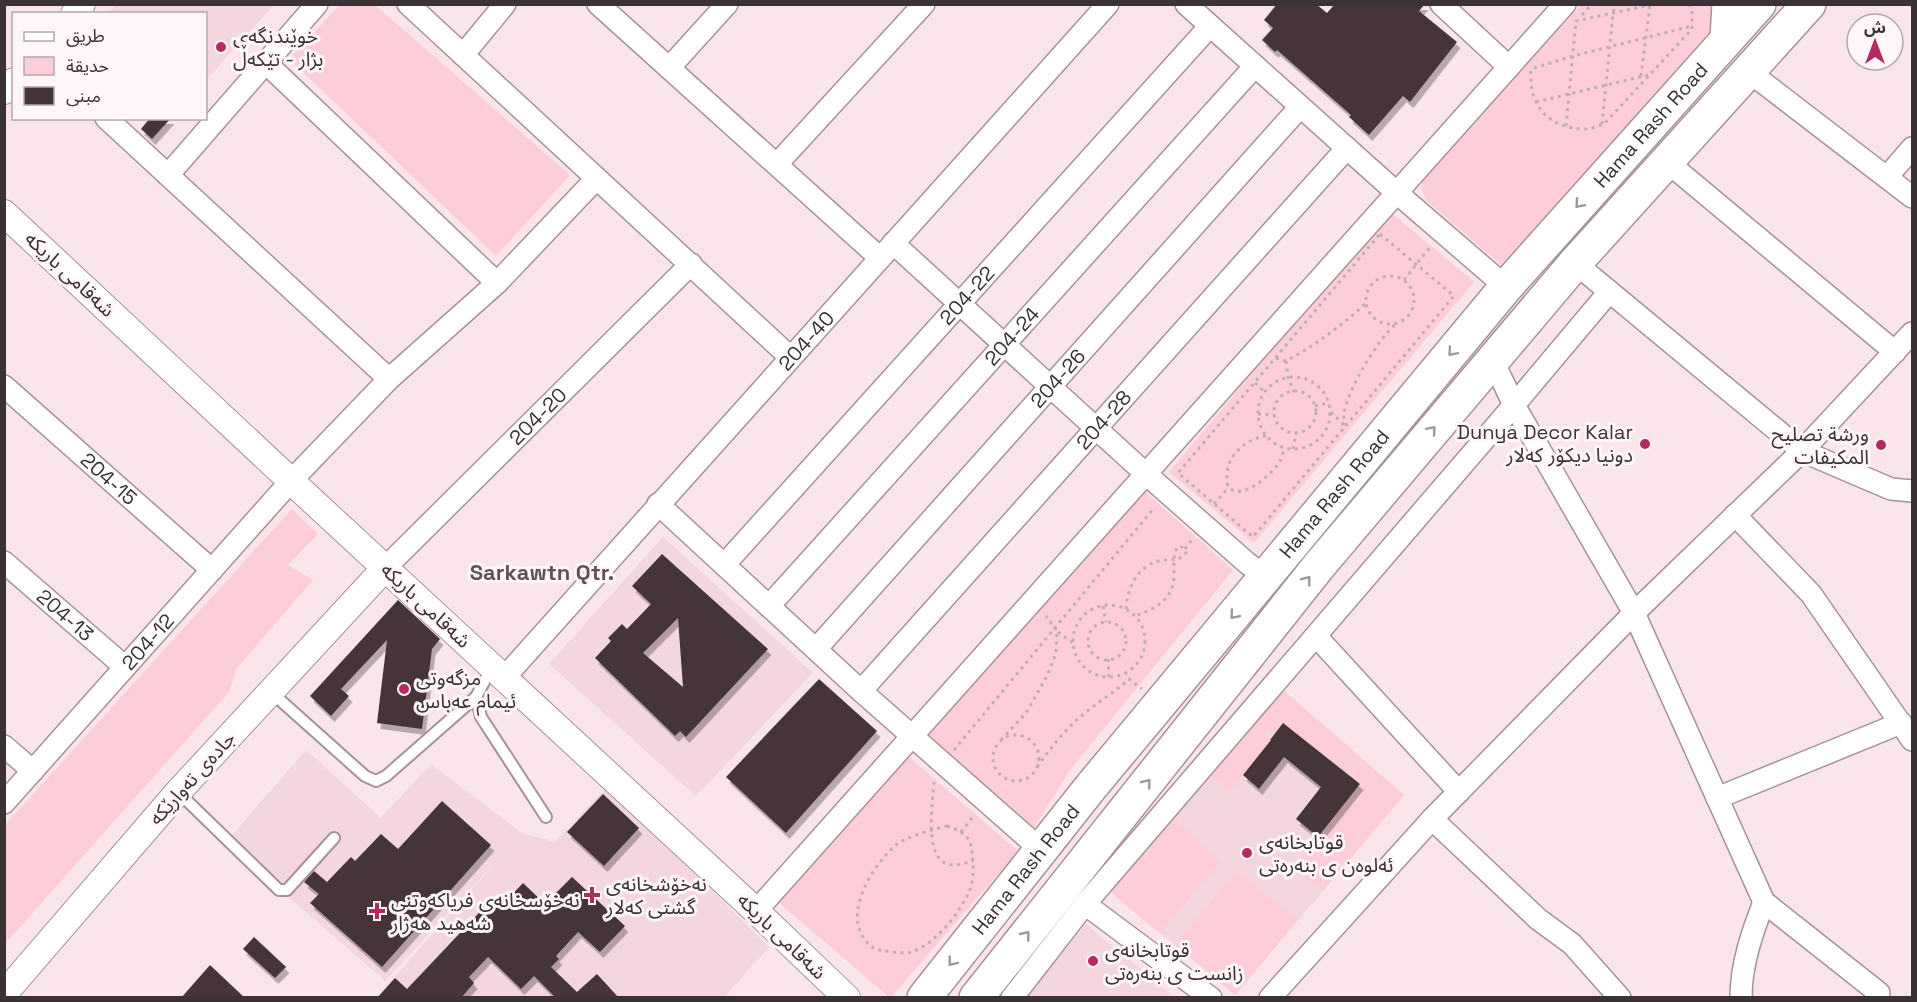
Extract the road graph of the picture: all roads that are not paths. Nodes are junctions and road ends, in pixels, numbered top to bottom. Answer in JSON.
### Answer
{"nodes":[{"id":1,"x":317,"y":4,"type":"edge"},
{"id":2,"x":408,"y":4,"type":"edge"},
{"id":3,"x":505,"y":4,"type":"edge"},
{"id":4,"x":598,"y":4,"type":"edge"},
{"id":5,"x":728,"y":4,"type":"edge"},
{"id":6,"x":924,"y":4,"type":"edge"},
{"id":7,"x":1108,"y":4,"type":"edge"},
{"id":8,"x":1186,"y":4,"type":"edge"},
{"id":9,"x":1441,"y":4,"type":"edge"},
{"id":10,"x":1730,"y":4,"type":"edge"},
{"id":11,"x":1759,"y":4,"type":"edge"},
{"id":12,"x":1809,"y":4,"type":"edge"},
{"id":13,"x":1570,"y":13,"type":"edge"},
{"id":14,"x":1210,"y":26,"type":"junction"},
{"id":15,"x":1727,"y":39,"type":"junction"},
{"id":16,"x":463,"y":55,"type":"junction"},
{"id":17,"x":266,"y":63,"type":"junction"},
{"id":18,"x":1255,"y":66,"type":"junction"},
{"id":19,"x":1509,"y":67,"type":"junction"},
{"id":20,"x":669,"y":68,"type":"junction"},
{"id":21,"x":1748,"y":70,"type":"junction"},
{"id":22,"x":1300,"y":106,"type":"junction"},
{"id":23,"x":108,"y":120,"type":"edge"},
{"id":24,"x":1347,"y":148,"type":"junction"},
{"id":25,"x":1912,"y":148,"type":"edge"},
{"id":26,"x":1666,"y":161,"type":"junction"},
{"id":27,"x":777,"y":164,"type":"junction"},
{"id":28,"x":168,"y":175,"type":"junction"},
{"id":29,"x":1887,"y":177,"type":"junction"},
{"id":30,"x":596,"y":179,"type":"junction"},
{"id":31,"x":1397,"y":193,"type":"junction"},
{"id":32,"x":1912,"y":197,"type":"edge"},
{"id":33,"x":4,"y":213,"type":"edge"},
{"id":34,"x":887,"y":250,"type":"junction"},
{"id":35,"x":1575,"y":263,"type":"junction"},
{"id":36,"x":691,"y":264,"type":"junction"},
{"id":37,"x":497,"y":283,"type":"junction"},
{"id":38,"x":1506,"y":287,"type":"junction"},
{"id":39,"x":1609,"y":292,"type":"junction"},
{"id":40,"x":960,"y":304,"type":"junction"},
{"id":41,"x":1912,"y":333,"type":"edge"},
{"id":42,"x":1004,"y":345,"type":"junction"},
{"id":43,"x":1895,"y":352,"type":"junction"},
{"id":44,"x":790,"y":357,"type":"junction"},
{"id":45,"x":1492,"y":359,"type":"junction"},
{"id":46,"x":389,"y":379,"type":"junction"},
{"id":47,"x":4,"y":386,"type":"edge"},
{"id":48,"x":1050,"y":386,"type":"junction"},
{"id":49,"x":1514,"y":405,"type":"junction"},
{"id":50,"x":1096,"y":428,"type":"junction"},
{"id":51,"x":1802,"y":451,"type":"junction"},
{"id":52,"x":1146,"y":474,"type":"junction"},
{"id":53,"x":291,"y":481,"type":"junction"},
{"id":54,"x":1912,"y":491,"type":"edge"},
{"id":55,"x":658,"y":504,"type":"junction"},
{"id":56,"x":1736,"y":515,"type":"junction"},
{"id":57,"x":4,"y":562,"type":"edge"},
{"id":58,"x":724,"y":565,"type":"junction"},
{"id":59,"x":386,"y":567,"type":"junction"},
{"id":60,"x":212,"y":570,"type":"junction"},
{"id":61,"x":1266,"y":577,"type":"junction"},
{"id":62,"x":769,"y":606,"type":"junction"},
{"id":63,"x":1634,"y":613,"type":"junction"},
{"id":64,"x":1316,"y":636,"type":"junction"},
{"id":65,"x":816,"y":649,"type":"junction"},
{"id":66,"x":125,"y":668,"type":"junction"},
{"id":67,"x":498,"y":672,"type":"junction"},
{"id":68,"x":861,"y":691,"type":"junction"},
{"id":69,"x":271,"y":692,"type":"junction"},
{"id":70,"x":476,"y":697,"type":"junction"},
{"id":71,"x":1907,"y":731,"type":"edge"},
{"id":72,"x":912,"y":736,"type":"junction"},
{"id":73,"x":4,"y":746,"type":"edge"},
{"id":74,"x":33,"y":771,"type":"junction"},
{"id":75,"x":1090,"y":788,"type":"junction"},
{"id":76,"x":178,"y":792,"type":"junction"},
{"id":77,"x":1459,"y":792,"type":"junction"},
{"id":78,"x":1717,"y":798,"type":"junction"},
{"id":79,"x":4,"y":803,"type":"edge"},
{"id":80,"x":546,"y":817,"type":"dead end"},
{"id":81,"x":1120,"y":817,"type":"junction"},
{"id":82,"x":1432,"y":819,"type":"junction"},
{"id":83,"x":334,"y":838,"type":"dead end"},
{"id":84,"x":1042,"y":848,"type":"junction"},
{"id":85,"x":1764,"y":902,"type":"junction"},
{"id":86,"x":1085,"y":904,"type":"junction"},
{"id":87,"x":756,"y":911,"type":"junction"},
{"id":88,"x":16,"y":992,"type":"edge"},
{"id":89,"x":1879,"y":993,"type":"dead end"},
{"id":90,"x":1208,"y":997,"type":"edge"},
{"id":91,"x":847,"y":998,"type":"edge"},
{"id":92,"x":924,"y":998,"type":"edge"},
{"id":93,"x":976,"y":998,"type":"edge"},
{"id":94,"x":1012,"y":998,"type":"edge"},
{"id":95,"x":1270,"y":998,"type":"edge"},
{"id":96,"x":1620,"y":998,"type":"edge"},
{"id":97,"x":1741,"y":998,"type":"edge"}],
"edges":[{"from":1,"to":17,"type":"street"},
{"from":2,"to":16,"type":"street"},
{"from":3,"to":16,"type":"street"},
{"from":4,"to":20,"type":"street"},
{"from":5,"to":20,"type":"street"},
{"from":6,"to":27,"type":"street"},
{"from":7,"to":34,"type":"street","name":"204-40"},
{"from":8,"to":14,"type":"street"},
{"from":9,"to":19,"type":"street"},
{"from":10,"to":15,"type":"main road"},
{"from":11,"to":15,"type":"main road","name":"Hama Rash Road"},
{"from":12,"to":21,"type":"main road","name":"Hama Rash Road"},
{"from":13,"to":19,"type":"street"},
{"from":14,"to":18,"type":"street"},
{"from":14,"to":40,"type":"street","name":"204-22"},
{"from":15,"to":38,"type":"main road","name":"Hama Rash Road","one_way":true},
{"from":16,"to":30,"type":"street"},
{"from":17,"to":28,"type":"street"},
{"from":17,"to":37,"type":"street"},
{"from":18,"to":22,"type":"street"},
{"from":18,"to":42,"type":"street","name":"204-24"},
{"from":19,"to":31,"type":"street"},
{"from":20,"to":27,"type":"street"},
{"from":21,"to":26,"type":"main road","name":"Hama Rash Road"},
{"from":21,"to":29,"type":"street"},
{"from":22,"to":24,"type":"street"},
{"from":22,"to":48,"type":"street","name":"204-26"},
{"from":23,"to":28,"type":"street"},
{"from":24,"to":31,"type":"street"},
{"from":24,"to":50,"type":"street","name":"204-28"},
{"from":25,"to":29,"type":"street"},
{"from":26,"to":35,"type":"main road","name":"Hama Rash Road"},
{"from":26,"to":43,"type":"street"},
{"from":27,"to":34,"type":"street"},
{"from":28,"to":46,"type":"street"},
{"from":29,"to":32,"type":"street"},
{"from":30,"to":36,"type":"street"},
{"from":30,"to":37,"type":"street","name":"204-12"},
{"from":31,"to":38,"type":"street"},
{"from":31,"to":52,"type":"street"},
{"from":33,"to":53,"type":"street","name":"شەقامی باریکە"},
{"from":34,"to":40,"type":"street"},
{"from":34,"to":44,"type":"street","name":"204-40"},
{"from":35,"to":39,"type":"street"},
{"from":35,"to":45,"type":"main road","name":"Hama Rash Road"},
{"from":36,"to":44,"type":"street"},
{"from":36,"to":59,"type":"street","name":"204-20"},
{"from":37,"to":46,"type":"street","name":"204-12"},
{"from":38,"to":61,"type":"main road","name":"Hama Rash Road","one_way":true},
{"from":39,"to":49,"type":"street"},
{"from":39,"to":51,"type":"street"},
{"from":40,"to":42,"type":"street"},
{"from":40,"to":58,"type":"street","name":"204-22"},
{"from":41,"to":43,"type":"street"},
{"from":42,"to":48,"type":"street"},
{"from":42,"to":62,"type":"street","name":"204-24"},
{"from":43,"to":51,"type":"street"},
{"from":44,"to":55,"type":"street","name":"204-40"},
{"from":45,"to":49,"type":"street"},
{"from":81,"to":45,"type":"main road","name":"Hama Rash Road","one_way":true},
{"from":46,"to":53,"type":"street","name":"204-12"},
{"from":47,"to":60,"type":"street","name":"204-15"},
{"from":48,"to":50,"type":"street"},
{"from":48,"to":65,"type":"street","name":"204-26"},
{"from":49,"to":63,"type":"street"},
{"from":49,"to":64,"type":"street"},
{"from":50,"to":52,"type":"street"},
{"from":50,"to":68,"type":"street","name":"204-28"},
{"from":51,"to":54,"type":"street"},
{"from":51,"to":56,"type":"street"},
{"from":52,"to":61,"type":"street"},
{"from":52,"to":72,"type":"street"},
{"from":53,"to":59,"type":"street","name":"شەقامی باریکە"},
{"from":53,"to":60,"type":"street","name":"204-12"},
{"from":55,"to":58,"type":"street"},
{"from":55,"to":67,"type":"street","name":"204-40"},
{"from":56,"to":63,"type":"street"},
{"from":56,"to":71,"type":"street"},
{"from":57,"to":66,"type":"street","name":"204-13"},
{"from":58,"to":62,"type":"street"},
{"from":59,"to":67,"type":"street","name":"شەقامی باریکە"},
{"from":59,"to":69,"type":"street","name":"جادەی تەوارێکە"},
{"from":60,"to":66,"type":"street","name":"204-12"},
{"from":61,"to":75,"type":"main road","name":"Hama Rash Road","one_way":true},
{"from":62,"to":65,"type":"street"},
{"from":63,"to":77,"type":"street"},
{"from":63,"to":78,"type":"street"},
{"from":64,"to":77,"type":"street"},
{"from":64,"to":86,"type":"street"},
{"from":65,"to":68,"type":"street"},
{"from":66,"to":74,"type":"street","name":"204-12"},
{"from":67,"to":70,"type":"lane"},
{"from":67,"to":87,"type":"street","name":"شەقامی باریکە"},
{"from":68,"to":72,"type":"street"},
{"from":69,"to":70,"type":"lane"},
{"from":69,"to":76,"type":"street","name":"جادەی تەوارێکە"},
{"from":70,"to":80,"type":"lane"},
{"from":71,"to":78,"type":"street"},
{"from":72,"to":84,"type":"street"},
{"from":72,"to":87,"type":"street"},
{"from":73,"to":74,"type":"street"},
{"from":74,"to":79,"type":"street","name":"204-12"},
{"from":75,"to":81,"type":"main road"},
{"from":75,"to":84,"type":"main road","name":"Hama Rash Road"},
{"from":76,"to":83,"type":"lane"},
{"from":76,"to":88,"type":"street","name":"جادەی تەوارێکە"},
{"from":77,"to":82,"type":"street"},
{"from":78,"to":85,"type":"street"},
{"from":93,"to":81,"type":"main road","name":"Hama Rash Road","one_way":true},
{"from":82,"to":95,"type":"street"},
{"from":82,"to":96,"type":"street"},
{"from":84,"to":92,"type":"main road","name":"Hama Rash Road","one_way":true},
{"from":85,"to":89,"type":"street"},
{"from":85,"to":97,"type":"street"},
{"from":86,"to":90,"type":"street"},
{"from":86,"to":94,"type":"street"},
{"from":87,"to":91,"type":"street","name":"شەقامی باریکە"}]}
